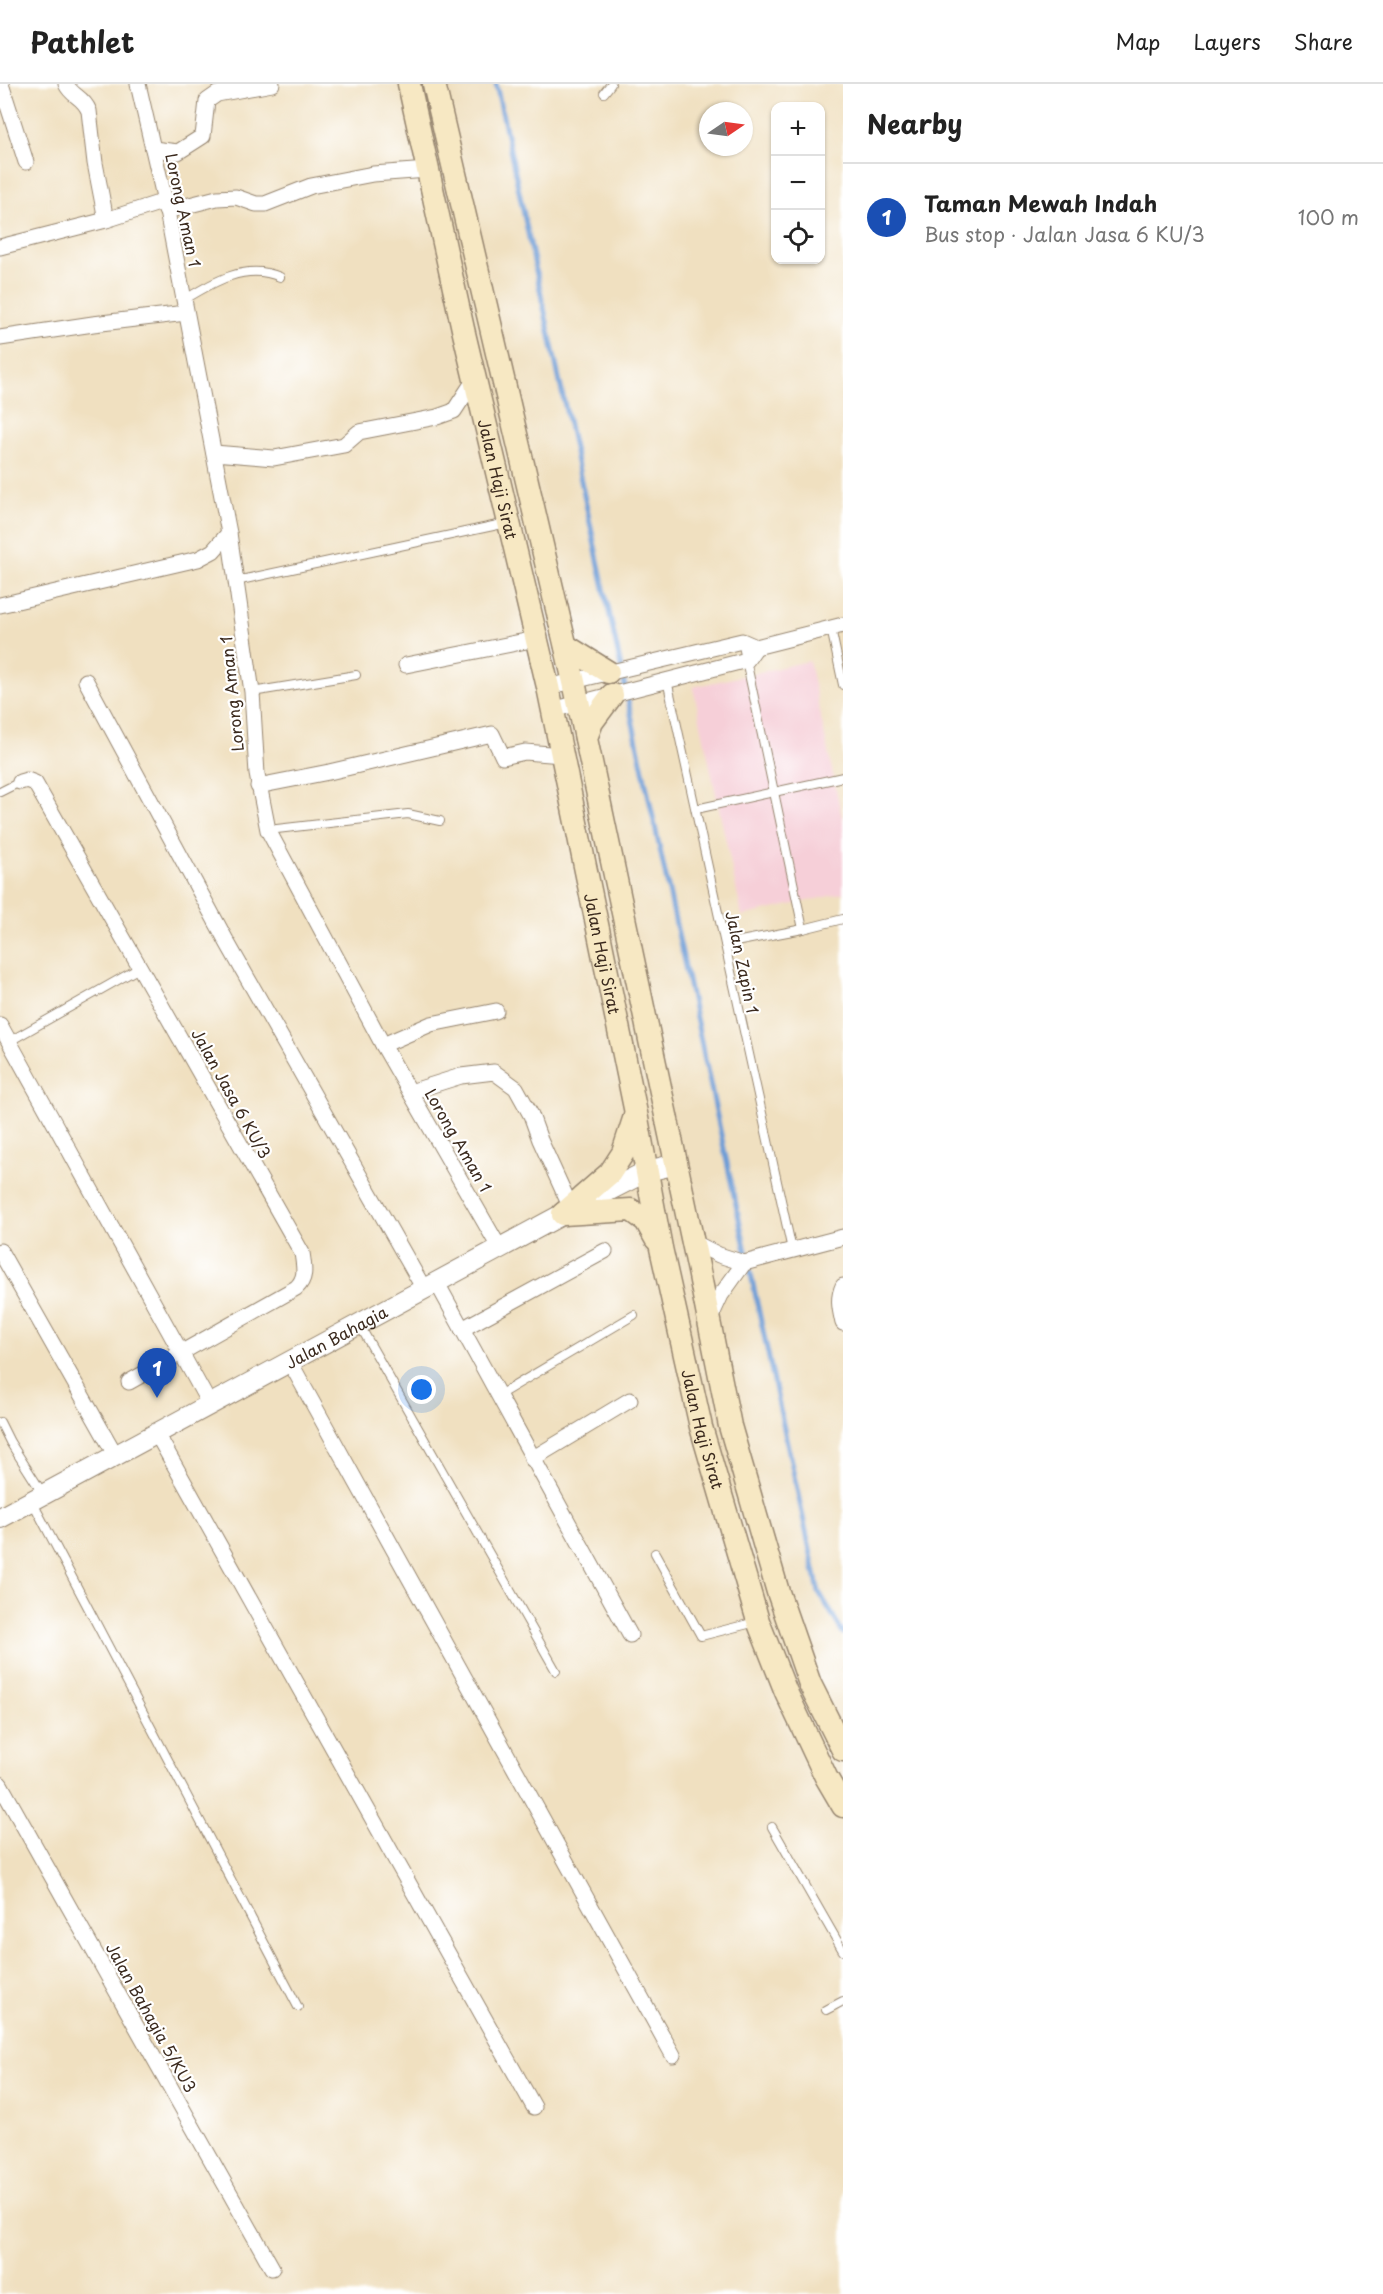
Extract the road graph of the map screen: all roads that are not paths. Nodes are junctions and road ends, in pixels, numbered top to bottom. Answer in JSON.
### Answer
{"nodes":[{"id":1,"x":1,"y":84,"type":"edge"},
{"id":2,"x":66,"y":84,"type":"edge"},
{"id":3,"x":138,"y":84,"type":"edge"},
{"id":4,"x":272,"y":84,"type":"edge"},
{"id":5,"x":409,"y":84,"type":"edge"},
{"id":6,"x":434,"y":84,"type":"edge"},
{"id":7,"x":611,"y":84,"type":"edge"},
{"id":8,"x":603,"y":93,"type":"dead end"},
{"id":9,"x":153,"y":149,"type":"junction"},
{"id":10,"x":26,"y":162,"type":"dead end"},
{"id":11,"x":428,"y":170,"type":"junction"},
{"id":12,"x":166,"y":206,"type":"junction"},
{"id":13,"x":106,"y":220,"type":"junction"},
{"id":14,"x":0,"y":247,"type":"edge"},
{"id":15,"x":280,"y":277,"type":"dead end"},
{"id":16,"x":185,"y":307,"type":"junction"},
{"id":17,"x":0,"y":338,"type":"edge"},
{"id":18,"x":475,"y":379,"type":"junction"},
{"id":19,"x":214,"y":453,"type":"junction"},
{"id":20,"x":509,"y":523,"type":"junction"},
{"id":21,"x":229,"y":534,"type":"junction"},
{"id":22,"x":236,"y":581,"type":"junction"},
{"id":23,"x":0,"y":605,"type":"edge"},
{"id":24,"x":837,"y":626,"type":"edge"},
{"id":25,"x":536,"y":639,"type":"junction"},
{"id":26,"x":749,"y":644,"type":"junction"},
{"id":27,"x":566,"y":646,"type":"junction"},
{"id":28,"x":747,"y":660,"type":"junction"},
{"id":29,"x":406,"y":665,"type":"dead end"},
{"id":30,"x":610,"y":672,"type":"junction"},
{"id":31,"x":356,"y":675,"type":"dead end"},
{"id":32,"x":667,"y":680,"type":"junction"},
{"id":33,"x":86,"y":681,"type":"dead end"},
{"id":34,"x":574,"y":682,"type":"junction"},
{"id":35,"x":843,"y":685,"type":"edge"},
{"id":36,"x":548,"y":687,"type":"junction"},
{"id":37,"x":252,"y":692,"type":"junction"},
{"id":38,"x":615,"y":694,"type":"junction"},
{"id":39,"x":579,"y":704,"type":"junction"},
{"id":40,"x":552,"y":710,"type":"junction"},
{"id":41,"x":586,"y":738,"type":"junction"},
{"id":42,"x":562,"y":755,"type":"junction"},
{"id":43,"x":843,"y":777,"type":"edge"},
{"id":44,"x":20,"y":782,"type":"joint"},
{"id":45,"x":258,"y":786,"type":"junction"},
{"id":46,"x":0,"y":792,"type":"edge"},
{"id":47,"x":774,"y":792,"type":"junction"},
{"id":48,"x":696,"y":809,"type":"junction"},
{"id":49,"x":440,"y":821,"type":"dead end"},
{"id":50,"x":268,"y":830,"type":"junction"},
{"id":51,"x":843,"y":919,"type":"edge"},
{"id":52,"x":803,"y":929,"type":"junction"},
{"id":53,"x":725,"y":944,"type":"junction"},
{"id":54,"x":141,"y":967,"type":"junction"},
{"id":55,"x":496,"y":1011,"type":"dead end"},
{"id":56,"x":0,"y":1025,"type":"edge"},
{"id":57,"x":9,"y":1041,"type":"junction"},
{"id":58,"x":384,"y":1045,"type":"junction"},
{"id":59,"x":410,"y":1092,"type":"junction"},
{"id":60,"x":636,"y":1113,"type":"junction"},
{"id":61,"x":677,"y":1164,"type":"junction"},
{"id":62,"x":647,"y":1172,"type":"junction"},
{"id":63,"x":567,"y":1211,"type":"junction"},
{"id":64,"x":843,"y":1237,"type":"edge"},
{"id":65,"x":693,"y":1242,"type":"junction"},
{"id":66,"x":500,"y":1248,"type":"junction"},
{"id":67,"x":661,"y":1248,"type":"junction"},
{"id":68,"x":792,"y":1250,"type":"junction"},
{"id":69,"x":0,"y":1251,"type":"edge"},
{"id":70,"x":605,"y":1251,"type":"dead end"},
{"id":71,"x":744,"y":1263,"type":"junction"},
{"id":72,"x":431,"y":1286,"type":"junction"},
{"id":73,"x":843,"y":1286,"type":"edge"},
{"id":74,"x":634,"y":1314,"type":"dead end"},
{"id":75,"x":709,"y":1321,"type":"junction"},
{"id":76,"x":843,"y":1323,"type":"edge"},
{"id":77,"x":359,"y":1324,"type":"junction"},
{"id":78,"x":462,"y":1329,"type":"junction"},
{"id":79,"x":180,"y":1354,"type":"junction"},
{"id":80,"x":290,"y":1362,"type":"junction"},
{"id":81,"x":129,"y":1382,"type":"dead end"},
{"id":82,"x":498,"y":1395,"type":"junction"},
{"id":83,"x":630,"y":1400,"type":"dead end"},
{"id":84,"x":210,"y":1405,"type":"junction"},
{"id":85,"x":0,"y":1422,"type":"edge"},
{"id":86,"x":157,"y":1434,"type":"junction"},
{"id":87,"x":116,"y":1456,"type":"junction"},
{"id":88,"x":532,"y":1459,"type":"junction"},
{"id":89,"x":38,"y":1498,"type":"junction"},
{"id":90,"x":0,"y":1518,"type":"edge"},
{"id":91,"x":655,"y":1553,"type":"dead end"},
{"id":92,"x":758,"y":1621,"type":"junction"},
{"id":93,"x":630,"y":1635,"type":"dead end"},
{"id":94,"x":556,"y":1671,"type":"dead end"},
{"id":95,"x":843,"y":1750,"type":"edge"},
{"id":96,"x":0,"y":1784,"type":"edge"},
{"id":97,"x":843,"y":1806,"type":"edge"},
{"id":98,"x":772,"y":1827,"type":"dead end"},
{"id":99,"x":843,"y":1951,"type":"edge"},
{"id":100,"x":843,"y":2001,"type":"edge"},
{"id":101,"x":298,"y":2007,"type":"dead end"},
{"id":102,"x":826,"y":2010,"type":"dead end"},
{"id":103,"x":673,"y":2055,"type":"dead end"},
{"id":104,"x":534,"y":2107,"type":"dead end"},
{"id":105,"x":272,"y":2268,"type":"dead end"}],
"edges":[{"from":1,"to":10,"type":"street"},
{"from":2,"to":13,"type":"street"},
{"from":3,"to":9,"type":"street","name":"Lorong Aman 1"},
{"from":4,"to":9,"type":"street"},
{"from":5,"to":11,"type":"main road","name":"Jalan Haji Sirat"},
{"from":6,"to":27,"type":"main road","name":"Jalan Haji Sirat"},
{"from":7,"to":8,"type":"lane"},
{"from":9,"to":12,"type":"street","name":"Lorong Aman 1"},
{"from":11,"to":12,"type":"street"},
{"from":11,"to":18,"type":"main road","name":"Jalan Haji Sirat"},
{"from":12,"to":13,"type":"street"},
{"from":12,"to":16,"type":"street","name":"Lorong Aman 1"},
{"from":13,"to":14,"type":"street"},
{"from":15,"to":16,"type":"lane"},
{"from":16,"to":17,"type":"street"},
{"from":16,"to":19,"type":"street","name":"Lorong Aman 1"},
{"from":18,"to":19,"type":"street"},
{"from":18,"to":20,"type":"main road","name":"Jalan Haji Sirat"},
{"from":19,"to":21,"type":"street","name":"Lorong Aman 1"},
{"from":20,"to":22,"type":"lane"},
{"from":20,"to":25,"type":"main road","name":"Jalan Haji Sirat"},
{"from":21,"to":22,"type":"street","name":"Lorong Aman 1"},
{"from":21,"to":23,"type":"street"},
{"from":22,"to":37,"type":"street","name":"Lorong Aman 1"},
{"from":24,"to":26,"type":"street"},
{"from":24,"to":35,"type":"lane"},
{"from":25,"to":29,"type":"street"},
{"from":25,"to":36,"type":"main road","name":"Jalan Haji Sirat"},
{"from":26,"to":28,"type":"street"},
{"from":26,"to":30,"type":"street"},
{"from":27,"to":30,"type":"main road"},
{"from":27,"to":34,"type":"main road","name":"Jalan Haji Sirat"},
{"from":28,"to":32,"type":"street"},
{"from":28,"to":47,"type":"lane"},
{"from":30,"to":34,"type":"street"},
{"from":31,"to":37,"type":"lane"},
{"from":32,"to":38,"type":"street"},
{"from":32,"to":48,"type":"lane","name":"Jalan Zapin 1"},
{"from":33,"to":72,"type":"street"},
{"from":34,"to":36,"type":"street"},
{"from":34,"to":39,"type":"main road","name":"Jalan Haji Sirat"},
{"from":36,"to":40,"type":"main road","name":"Jalan Haji Sirat"},
{"from":37,"to":45,"type":"street","name":"Lorong Aman 1"},
{"from":38,"to":39,"type":"street"},
{"from":38,"to":41,"type":"main road"},
{"from":39,"to":40,"type":"street"},
{"from":39,"to":41,"type":"main road","name":"Jalan Haji Sirat"},
{"from":40,"to":42,"type":"main road","name":"Jalan Haji Sirat"},
{"from":41,"to":61,"type":"main road","name":"Jalan Haji Sirat"},
{"from":42,"to":45,"type":"street"},
{"from":42,"to":60,"type":"main road","name":"Jalan Haji Sirat"},
{"from":43,"to":47,"type":"lane"},
{"from":44,"to":46,"type":"lane","name":"Jalan Jasa 6 KU/3"},
{"from":44,"to":54,"type":"street","name":"Jalan Jasa 6 KU/3"},
{"from":45,"to":50,"type":"street","name":"Lorong Aman 1"},
{"from":47,"to":48,"type":"lane"},
{"from":47,"to":52,"type":"lane"},
{"from":48,"to":53,"type":"lane","name":"Jalan Zapin 1"},
{"from":49,"to":50,"type":"lane"},
{"from":50,"to":58,"type":"street","name":"Lorong Aman 1"},
{"from":51,"to":52,"type":"lane"},
{"from":52,"to":53,"type":"lane"},
{"from":53,"to":68,"type":"lane","name":"Jalan Zapin 1"},
{"from":54,"to":57,"type":"lane"},
{"from":54,"to":79,"type":"street","name":"Jalan Jasa 6 KU/3"},
{"from":55,"to":58,"type":"street"},
{"from":56,"to":57,"type":"street"},
{"from":57,"to":79,"type":"street"},
{"from":58,"to":59,"type":"street","name":"Lorong Aman 1"},
{"from":59,"to":63,"type":"street"},
{"from":59,"to":66,"type":"street","name":"Lorong Aman 1"},
{"from":60,"to":62,"type":"main road","name":"Jalan Haji Sirat"},
{"from":60,"to":63,"type":"main road"},
{"from":61,"to":62,"type":"street","name":"Jalan Bahagia"},
{"from":61,"to":65,"type":"main road","name":"Jalan Haji Sirat"},
{"from":62,"to":63,"type":"street","name":"Jalan Bahagia"},
{"from":62,"to":67,"type":"main road","name":"Jalan Haji Sirat"},
{"from":63,"to":66,"type":"street","name":"Jalan Bahagia"},
{"from":63,"to":67,"type":"main road"},
{"from":64,"to":68,"type":"street"},
{"from":65,"to":71,"type":"street"},
{"from":65,"to":75,"type":"main road","name":"Jalan Haji Sirat"},
{"from":66,"to":72,"type":"street","name":"Jalan Bahagia"},
{"from":67,"to":92,"type":"main road","name":"Jalan Haji Sirat"},
{"from":68,"to":71,"type":"street"},
{"from":69,"to":87,"type":"street"},
{"from":70,"to":78,"type":"street"},
{"from":71,"to":75,"type":"street"},
{"from":72,"to":77,"type":"street","name":"Jalan Bahagia"},
{"from":72,"to":78,"type":"street"},
{"from":73,"to":76,"type":"street"},
{"from":74,"to":82,"type":"lane"},
{"from":75,"to":95,"type":"main road","name":"Jalan Haji Sirat"},
{"from":77,"to":80,"type":"street","name":"Jalan Bahagia"},
{"from":77,"to":94,"type":"lane"},
{"from":78,"to":82,"type":"street"},
{"from":79,"to":81,"type":"street","name":"Jalan Jasa 6 KU/3"},
{"from":79,"to":84,"type":"street"},
{"from":80,"to":84,"type":"street","name":"Jalan Bahagia"},
{"from":80,"to":103,"type":"street"},
{"from":82,"to":88,"type":"street"},
{"from":83,"to":88,"type":"street"},
{"from":84,"to":86,"type":"street","name":"Jalan Bahagia"},
{"from":85,"to":89,"type":"lane"},
{"from":86,"to":87,"type":"street","name":"Jalan Bahagia"},
{"from":86,"to":104,"type":"street"},
{"from":87,"to":89,"type":"street","name":"Jalan Bahagia"},
{"from":88,"to":93,"type":"street"},
{"from":89,"to":90,"type":"street","name":"Jalan Bahagia"},
{"from":89,"to":101,"type":"lane"},
{"from":91,"to":92,"type":"lane"},
{"from":92,"to":97,"type":"main road","name":"Jalan Haji Sirat"},
{"from":96,"to":105,"type":"street","name":"Jalan Bahagia 5/KU3"},
{"from":98,"to":99,"type":"lane"},
{"from":100,"to":102,"type":"lane"}]}
